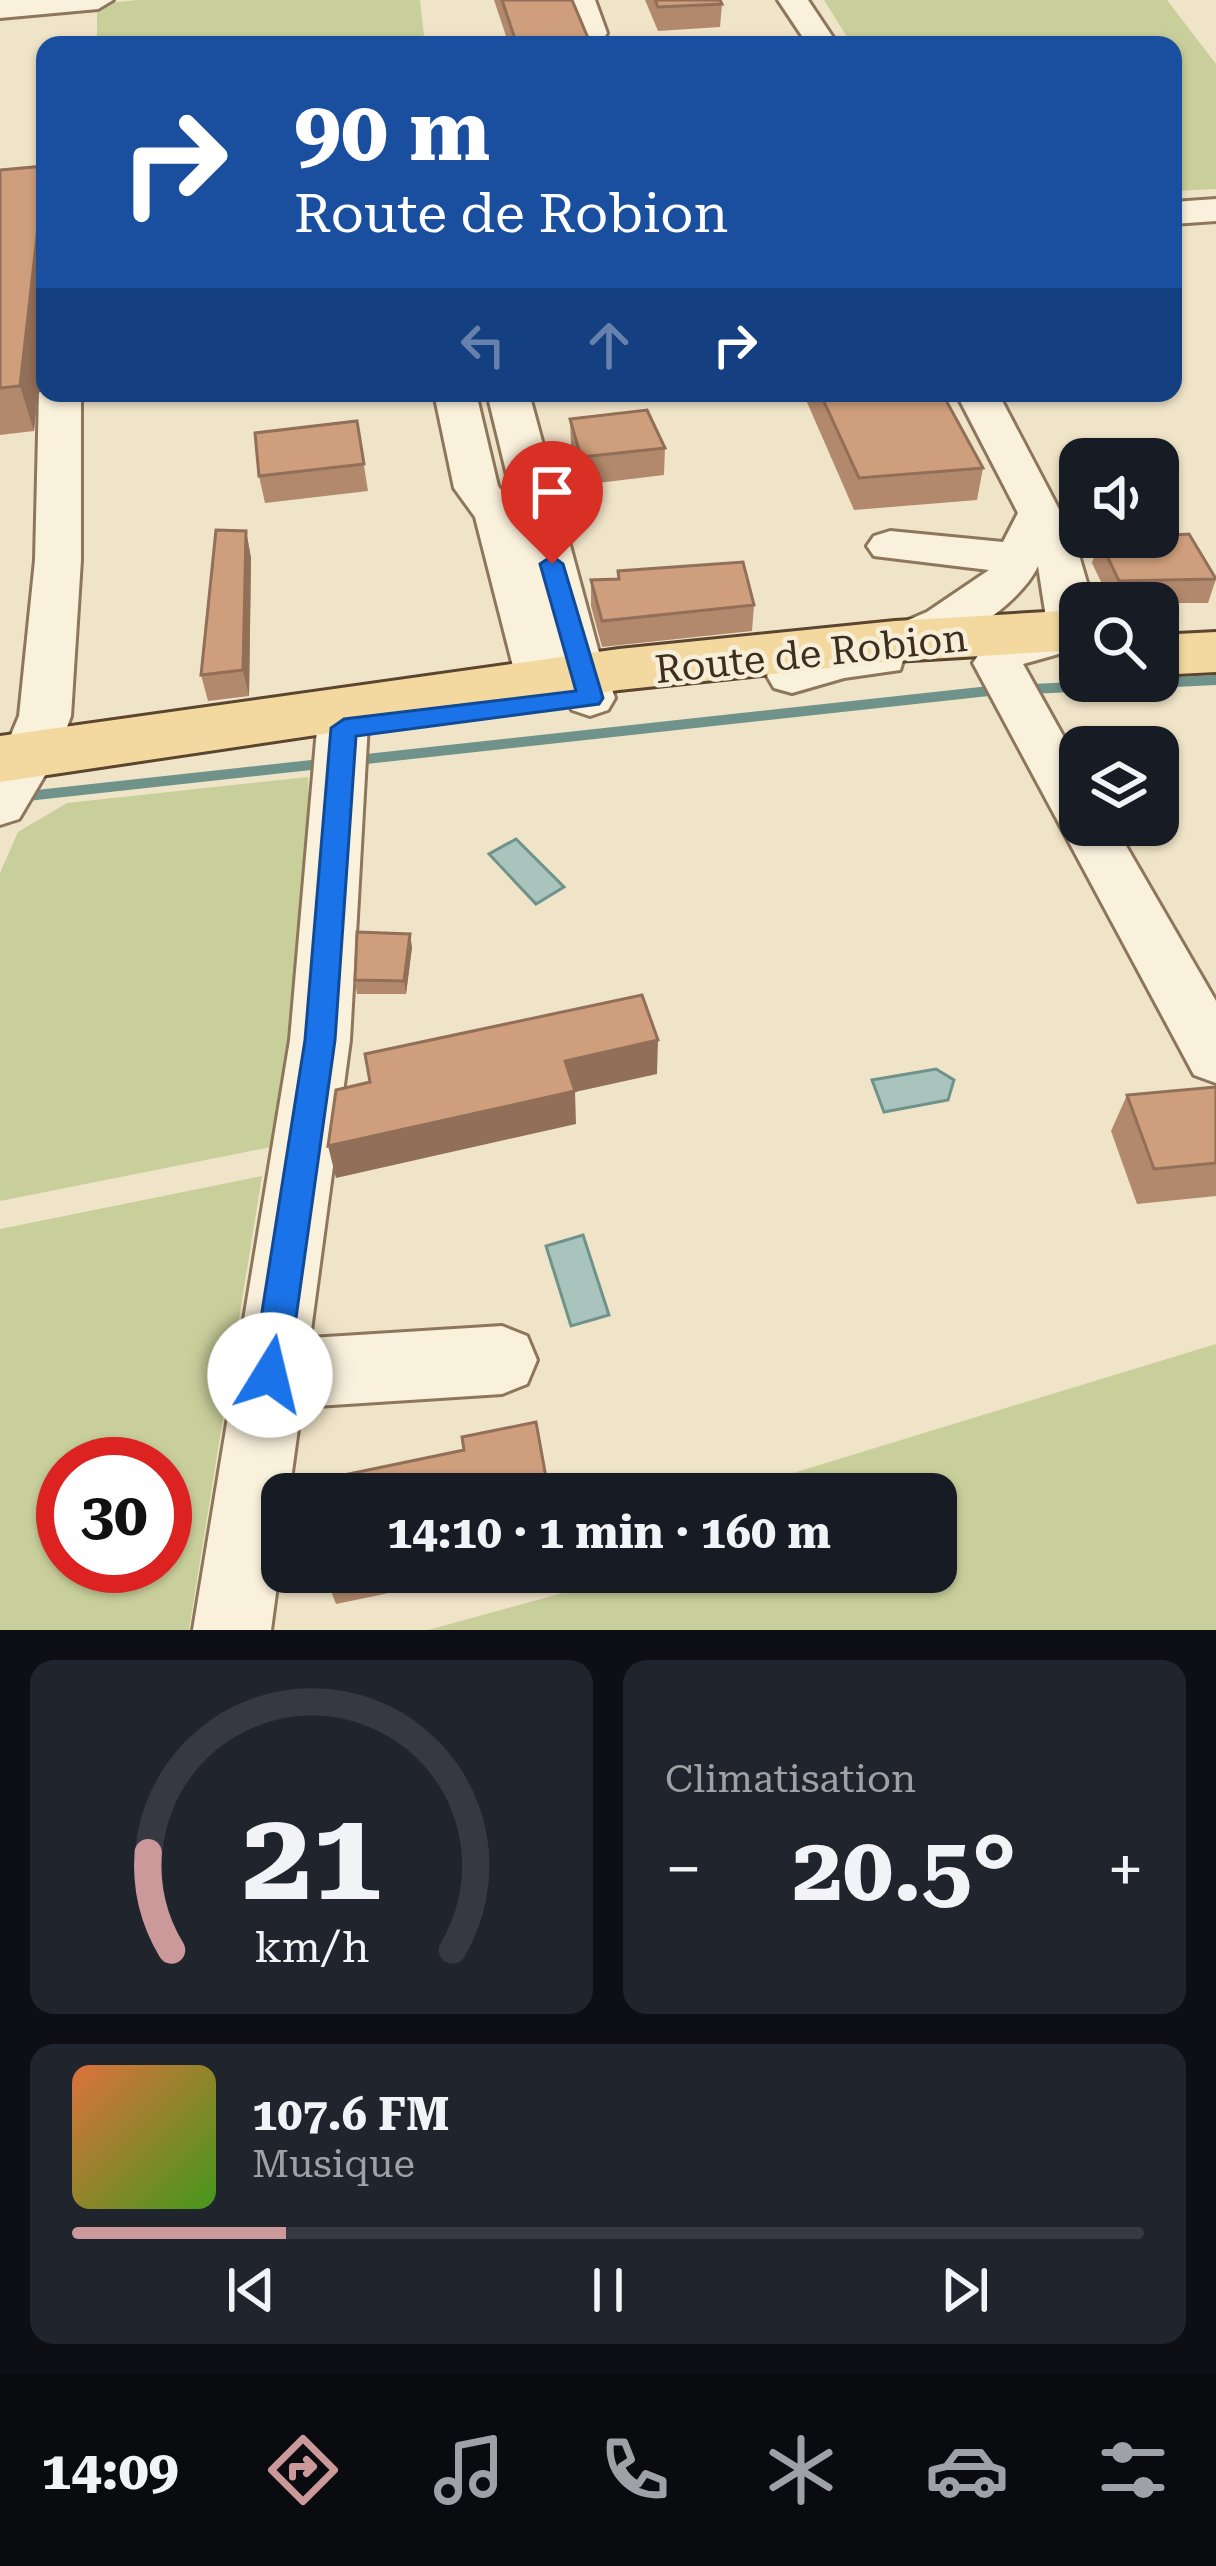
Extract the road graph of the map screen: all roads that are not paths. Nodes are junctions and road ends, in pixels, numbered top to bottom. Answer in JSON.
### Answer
{"nodes":[{"id":1,"x":98,"y":0,"type":"edge"},
{"id":2,"x":580,"y":0,"type":"edge"},
{"id":3,"x":793,"y":0,"type":"edge"},
{"id":4,"x":0,"y":9,"type":"edge"},
{"id":5,"x":592,"y":33,"type":"edge"},
{"id":6,"x":817,"y":36,"type":"edge"},
{"id":7,"x":1216,"y":210,"type":"edge"},
{"id":8,"x":1182,"y":212,"type":"edge"},
{"id":9,"x":60,"y":402,"type":"edge"},
{"id":10,"x":457,"y":402,"type":"edge"},
{"id":11,"x":510,"y":402,"type":"edge"},
{"id":12,"x":980,"y":402,"type":"edge"},
{"id":13,"x":890,"y":546,"type":"dead end"},
{"id":14,"x":1045,"y":616,"type":"edge"},
{"id":15,"x":1216,"y":625,"type":"edge"},
{"id":16,"x":1179,"y":626,"type":"edge"},
{"id":17,"x":1216,"y":652,"type":"edge"},
{"id":18,"x":1179,"y":654,"type":"edge"},
{"id":19,"x":572,"y":686,"type":"junction"},
{"id":20,"x":344,"y":717,"type":"junction"},
{"id":21,"x":1064,"y":726,"type":"edge"},
{"id":22,"x":18,"y":768,"type":"edge"},
{"id":23,"x":1098,"y":846,"type":"edge"},
{"id":24,"x":1216,"y":1057,"type":"edge"},
{"id":25,"x":502,"y":1360,"type":"dead end"},
{"id":26,"x":270,"y":1375,"type":"junction"},
{"id":27,"x":232,"y":1630,"type":"edge"}],
"edges":[{"from":1,"to":4,"type":"street"},
{"from":2,"to":5,"type":"street"},
{"from":3,"to":6,"type":"street"},
{"from":7,"to":8,"type":"street"},
{"from":9,"to":22,"type":"street"},
{"from":10,"to":19,"type":"street"},
{"from":11,"to":19,"type":"street"},
{"from":12,"to":14,"type":"street"},
{"from":13,"to":14,"type":"street"},
{"from":14,"to":19,"type":"main road","name":"Route de Robion"},
{"from":14,"to":19,"type":"main road","name":"Route de Robion"},
{"from":14,"to":21,"type":"street"},
{"from":15,"to":16,"type":"main road"},
{"from":17,"to":18,"type":"main road"},
{"from":19,"to":20,"type":"main road","name":"Route de Robion"},
{"from":20,"to":22,"type":"main road","name":"Route de Robion"},
{"from":20,"to":26,"type":"street"},
{"from":23,"to":24,"type":"street"},
{"from":25,"to":26,"type":"street"},
{"from":26,"to":27,"type":"street"}]}
